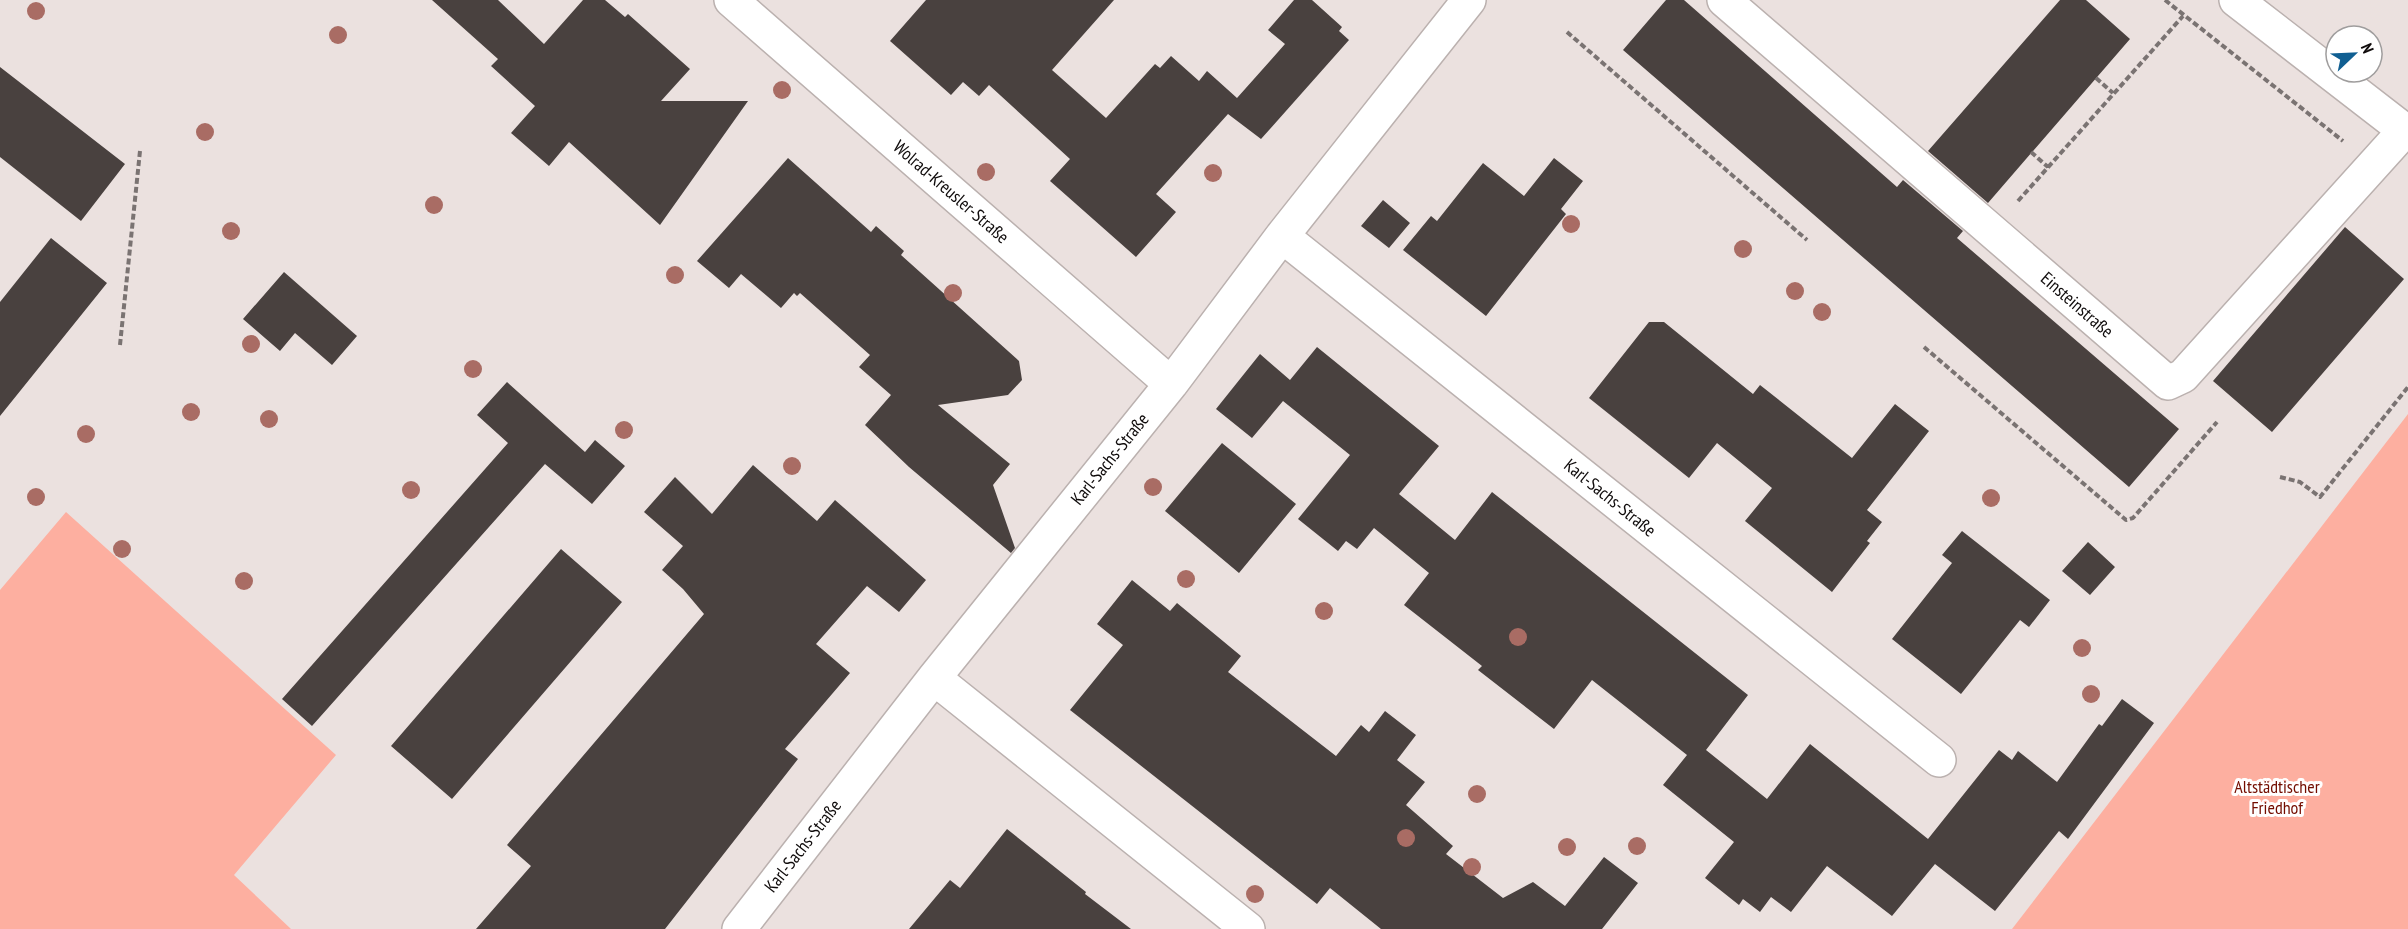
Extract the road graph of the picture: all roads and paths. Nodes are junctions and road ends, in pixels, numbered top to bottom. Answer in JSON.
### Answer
{"nodes":[{"id":1,"x":731,"y":0,"type":"edge"},
{"id":2,"x":1469,"y":0,"type":"edge"},
{"id":3,"x":1724,"y":0,"type":"edge"},
{"id":4,"x":2165,"y":0,"type":"edge"},
{"id":5,"x":2236,"y":0,"type":"edge"},
{"id":6,"x":2183,"y":16,"type":"junction"},
{"id":7,"x":1567,"y":32,"type":"dead end"},
{"id":8,"x":2096,"y":78,"type":"dead end"},
{"id":9,"x":2113,"y":93,"type":"junction"},
{"id":10,"x":2406,"y":131,"type":"edge"},
{"id":11,"x":140,"y":151,"type":"dead end"},
{"id":12,"x":2031,"y":152,"type":"dead end"},
{"id":13,"x":2373,"y":164,"type":"junction"},
{"id":14,"x":2048,"y":167,"type":"junction"},
{"id":15,"x":1992,"y":231,"type":"junction"},
{"id":16,"x":1282,"y":236,"type":"junction"},
{"id":17,"x":1807,"y":240,"type":"dead end"},
{"id":18,"x":120,"y":345,"type":"dead end"},
{"id":19,"x":1924,"y":347,"type":"dead end"},
{"id":20,"x":1171,"y":384,"type":"junction"},
{"id":21,"x":2408,"y":387,"type":"edge"},
{"id":22,"x":2217,"y":422,"type":"dead end"},
{"id":23,"x":2280,"y":477,"type":"dead end"},
{"id":24,"x":934,"y":678,"type":"junction"},
{"id":25,"x":1939,"y":760,"type":"dead end"},
{"id":26,"x":739,"y":929,"type":"edge"},
{"id":27,"x":1248,"y":929,"type":"edge"}],
"edges":[{"from":1,"to":20,"type":"street","name":"Wolrad-Kreusler-Straße"},
{"from":2,"to":16,"type":"street","name":"Karl-Sachs-Straße"},
{"from":3,"to":15,"type":"street","name":"Einsteinstraße"},
{"from":4,"to":6,"type":"path"},
{"from":5,"to":10,"type":"street","name":"Einsteinstraße"},
{"from":6,"to":9,"type":"path"},
{"from":6,"to":13,"type":"path"},
{"from":7,"to":17,"type":"path"},
{"from":8,"to":9,"type":"path"},
{"from":9,"to":14,"type":"path"},
{"from":10,"to":13,"type":"street","name":"Einsteinstraße"},
{"from":11,"to":18,"type":"path"},
{"from":12,"to":14,"type":"path"},
{"from":13,"to":15,"type":"street","name":"Einsteinstraße"},
{"from":14,"to":15,"type":"path"},
{"from":16,"to":20,"type":"street","name":"Karl-Sachs-Straße"},
{"from":16,"to":25,"type":"street","name":"Karl-Sachs-Straße"},
{"from":19,"to":22,"type":"path"},
{"from":20,"to":24,"type":"street","name":"Karl-Sachs-Straße"},
{"from":21,"to":23,"type":"path"},
{"from":24,"to":26,"type":"street","name":"Karl-Sachs-Straße"},
{"from":24,"to":27,"type":"street"}]}
